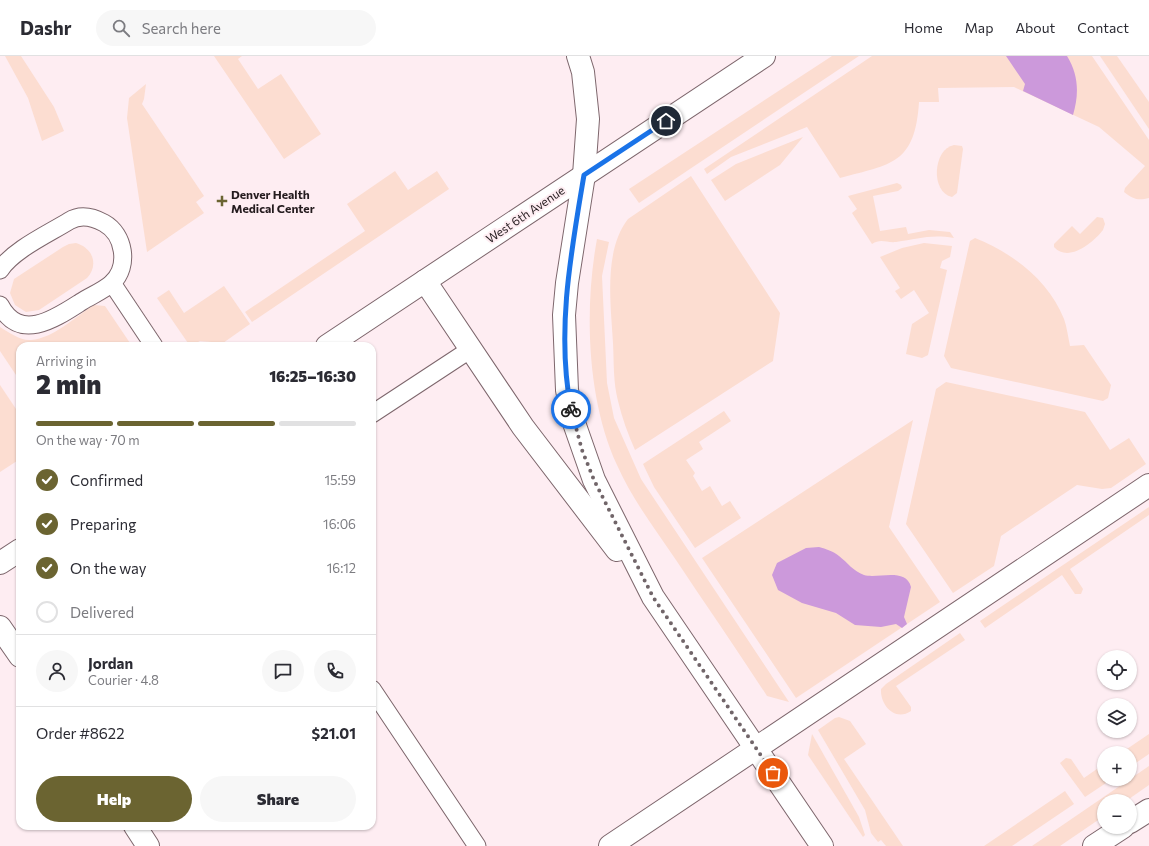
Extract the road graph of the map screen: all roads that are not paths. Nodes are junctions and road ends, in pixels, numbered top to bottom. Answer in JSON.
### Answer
{"nodes":[{"id":1,"x":578,"y":56,"type":"edge"},
{"id":2,"x":764,"y":56,"type":"edge"},
{"id":3,"x":584,"y":175,"type":"junction"},
{"id":4,"x":0,"y":270,"type":"edge"},
{"id":5,"x":425,"y":281,"type":"junction"},
{"id":6,"x":112,"y":283,"type":"junction"},
{"id":7,"x":0,"y":305,"type":"edge"},
{"id":8,"x":151,"y":342,"type":"edge"},
{"id":9,"x":333,"y":342,"type":"edge"},
{"id":10,"x":471,"y":349,"type":"junction"},
{"id":11,"x":376,"y":411,"type":"edge"},
{"id":12,"x":1149,"y":485,"type":"edge"},
{"id":13,"x":16,"y":553,"type":"edge"},
{"id":14,"x":0,"y":563,"type":"edge"},
{"id":15,"x":653,"y":597,"type":"junction"},
{"id":16,"x":0,"y":627,"type":"edge"},
{"id":17,"x":16,"y":650,"type":"edge"},
{"id":18,"x":376,"y":695,"type":"edge"},
{"id":19,"x":756,"y":748,"type":"junction"},
{"id":20,"x":1149,"y":810,"type":"edge"},
{"id":21,"x":1137,"y":818,"type":"edge"},
{"id":22,"x":138,"y":830,"type":"edge"},
{"id":23,"x":1112,"y":834,"type":"edge"},
{"id":24,"x":148,"y":846,"type":"edge"},
{"id":25,"x":477,"y":846,"type":"edge"},
{"id":26,"x":610,"y":846,"type":"edge"},
{"id":27,"x":822,"y":846,"type":"edge"},
{"id":28,"x":1094,"y":846,"type":"edge"}],
"edges":[{"from":1,"to":3,"type":"street"},
{"from":2,"to":3,"type":"street","name":"West 6th Avenue"},
{"from":3,"to":5,"type":"street","name":"West 6th Avenue"},
{"from":3,"to":15,"type":"street"},
{"from":4,"to":6,"type":"lane"},
{"from":5,"to":9,"type":"street","name":"West 6th Avenue"},
{"from":5,"to":10,"type":"street"},
{"from":6,"to":7,"type":"lane"},
{"from":6,"to":8,"type":"lane"},
{"from":10,"to":11,"type":"lane"},
{"from":10,"to":15,"type":"street"},
{"from":12,"to":19,"type":"street"},
{"from":13,"to":14,"type":"street"},
{"from":15,"to":19,"type":"street"},
{"from":16,"to":17,"type":"street"},
{"from":18,"to":25,"type":"lane"},
{"from":19,"to":26,"type":"street"},
{"from":19,"to":27,"type":"street"},
{"from":20,"to":21,"type":"street"},
{"from":22,"to":24,"type":"street"},
{"from":23,"to":28,"type":"street"}]}
